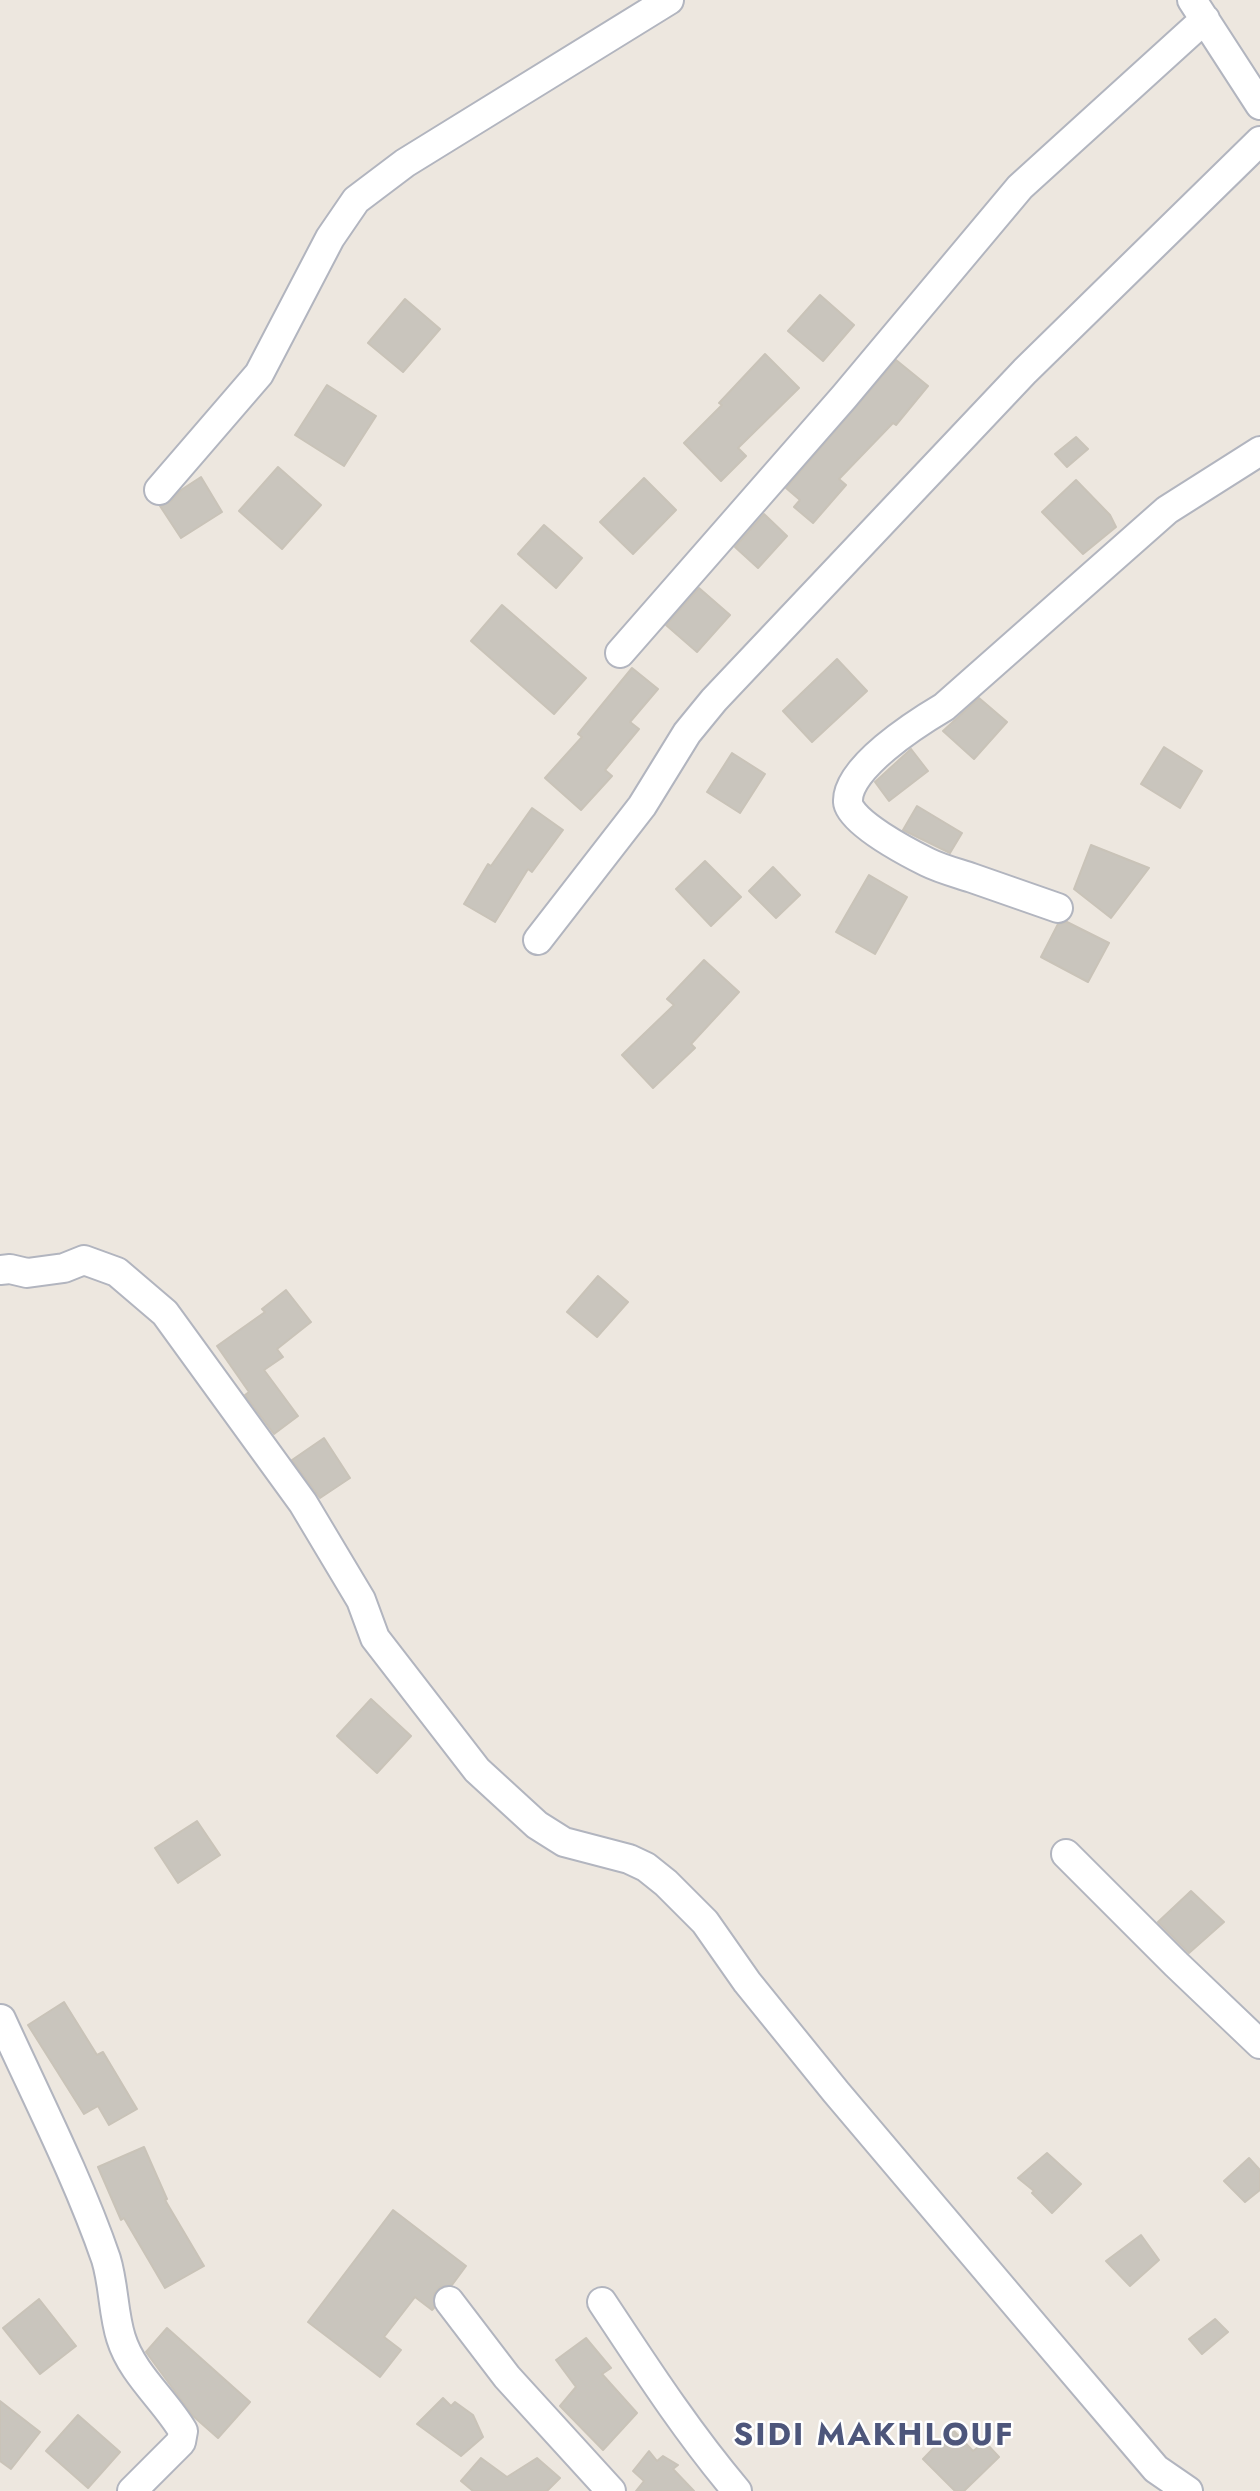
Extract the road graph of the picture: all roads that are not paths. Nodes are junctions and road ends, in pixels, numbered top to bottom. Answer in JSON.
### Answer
{"nodes":[{"id":1,"x":669,"y":0,"type":"edge"},
{"id":2,"x":1199,"y":9,"type":"edge"},
{"id":3,"x":1260,"y":105,"type":"edge"},
{"id":4,"x":1260,"y":141,"type":"edge"},
{"id":5,"x":1260,"y":451,"type":"edge"},
{"id":6,"x":159,"y":490,"type":"dead end"},
{"id":7,"x":620,"y":653,"type":"dead end"},
{"id":8,"x":1058,"y":908,"type":"dead end"},
{"id":9,"x":538,"y":940,"type":"dead end"},
{"id":10,"x":0,"y":1270,"type":"edge"},
{"id":11,"x":1066,"y":1854,"type":"dead end"},
{"id":12,"x":2,"y":2019,"type":"edge"},
{"id":13,"x":1260,"y":2044,"type":"edge"},
{"id":14,"x":449,"y":2301,"type":"dead end"},
{"id":15,"x":602,"y":2302,"type":"dead end"},
{"id":16,"x":132,"y":2491,"type":"edge"},
{"id":17,"x":611,"y":2491,"type":"edge"},
{"id":18,"x":737,"y":2491,"type":"edge"},
{"id":19,"x":1188,"y":2491,"type":"edge"}],
"edges":[{"from":1,"to":6,"type":"street"},
{"from":2,"to":3,"type":"street"},
{"from":2,"to":7,"type":"street"},
{"from":4,"to":9,"type":"street"},
{"from":5,"to":8,"type":"street"},
{"from":10,"to":19,"type":"street"},
{"from":11,"to":13,"type":"street"},
{"from":12,"to":16,"type":"street"},
{"from":14,"to":17,"type":"street"},
{"from":15,"to":18,"type":"street"}]}
